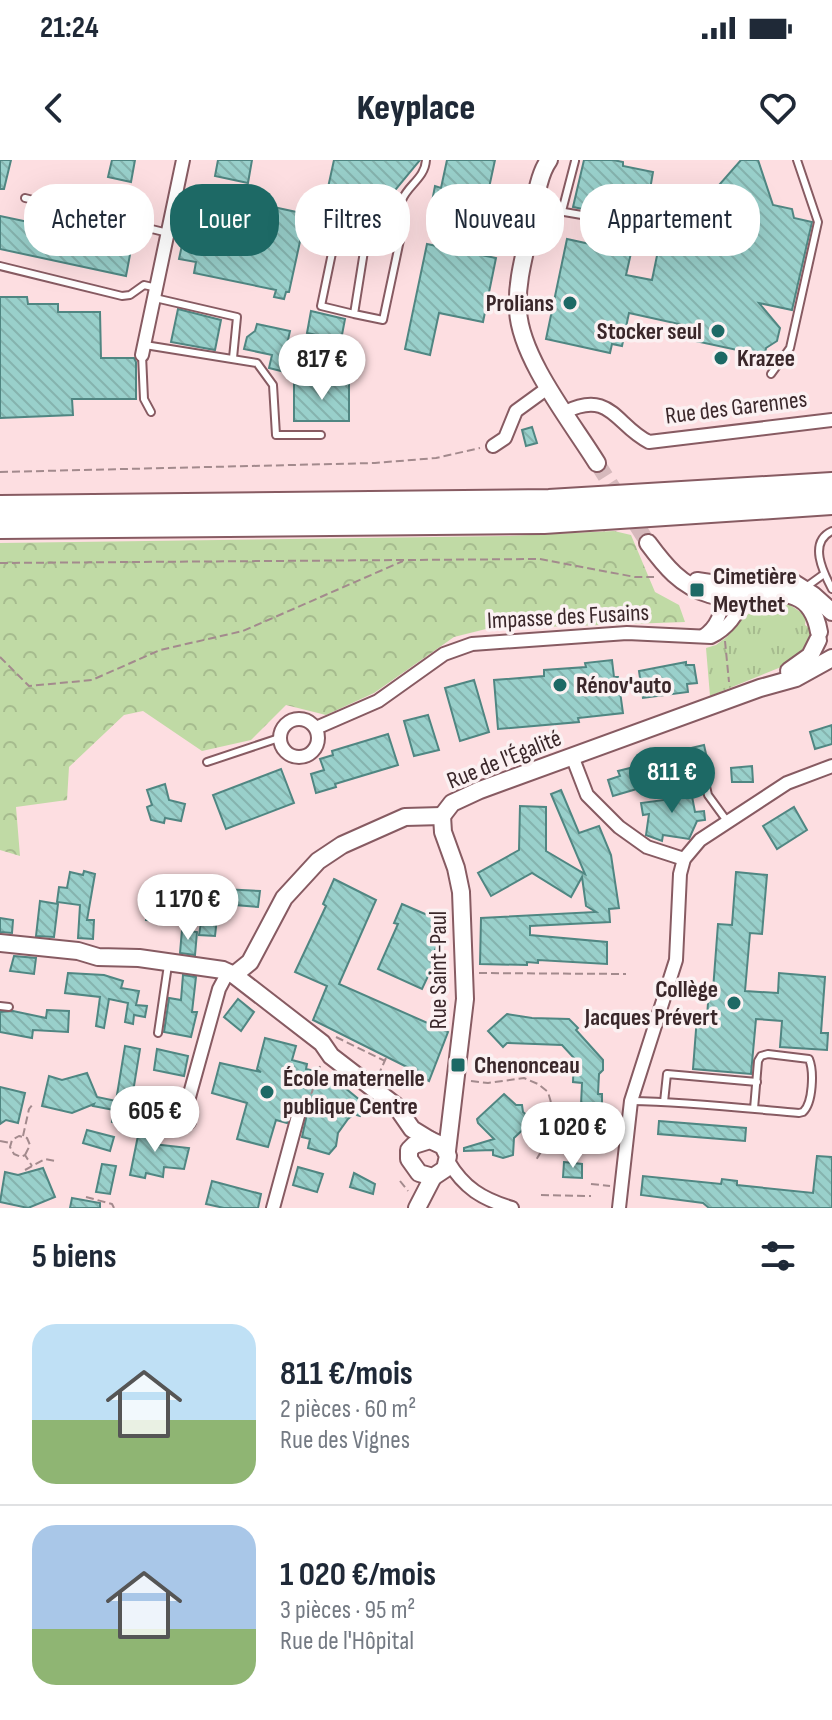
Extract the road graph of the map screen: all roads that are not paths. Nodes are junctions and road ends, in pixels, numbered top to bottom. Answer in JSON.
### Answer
{"nodes":[{"id":1,"x":183,"y":160,"type":"edge"},
{"id":2,"x":426,"y":160,"type":"edge"},
{"id":3,"x":797,"y":160,"type":"edge"},
{"id":4,"x":575,"y":161,"type":"edge"},
{"id":5,"x":546,"y":162,"type":"edge"},
{"id":6,"x":541,"y":184,"type":"edge"},
{"id":7,"x":410,"y":189,"type":"edge"},
{"id":8,"x":564,"y":203,"type":"edge"},
{"id":9,"x":154,"y":230,"type":"edge"},
{"id":10,"x":168,"y":233,"type":"junction"},
{"id":11,"x":331,"y":256,"type":"edge"},
{"id":12,"x":363,"y":256,"type":"edge"},
{"id":13,"x":397,"y":256,"type":"edge"},
{"id":14,"x":525,"y":256,"type":"edge"},
{"id":15,"x":0,"y":266,"type":"edge"},
{"id":16,"x":156,"y":293,"type":"junction"},
{"id":17,"x":354,"y":314,"type":"junction"},
{"id":18,"x":144,"y":350,"type":"junction"},
{"id":19,"x":233,"y":358,"type":"junction"},
{"id":20,"x":771,"y":374,"type":"dead end"},
{"id":21,"x":549,"y":387,"type":"junction"},
{"id":22,"x":151,"y":412,"type":"dead end"},
{"id":23,"x":565,"y":412,"type":"junction"},
{"id":24,"x":832,"y":420,"type":"edge"},
{"id":25,"x":321,"y":435,"type":"dead end"},
{"id":26,"x":493,"y":446,"type":"road end"},
{"id":27,"x":597,"y":463,"type":"tunnel mouth"},
{"id":28,"x":832,"y":484,"type":"edge"},
{"id":29,"x":832,"y":503,"type":"edge"},
{"id":30,"x":0,"y":507,"type":"edge"},
{"id":31,"x":0,"y":527,"type":"edge"},
{"id":32,"x":832,"y":531,"type":"edge"},
{"id":33,"x":648,"y":543,"type":"tunnel mouth"},
{"id":34,"x":671,"y":572,"type":"junction"},
{"id":35,"x":824,"y":574,"type":"junction"},
{"id":36,"x":769,"y":588,"type":"junction"},
{"id":37,"x":804,"y":588,"type":"junction"},
{"id":38,"x":832,"y":589,"type":"edge"},
{"id":39,"x":724,"y":597,"type":"junction"},
{"id":40,"x":742,"y":598,"type":"junction"},
{"id":41,"x":832,"y":612,"type":"edge"},
{"id":42,"x":823,"y":631,"type":"edge"},
{"id":43,"x":700,"y":637,"type":"junction"},
{"id":44,"x":832,"y":656,"type":"edge"},
{"id":45,"x":760,"y":688,"type":"junction"},
{"id":46,"x":316,"y":728,"type":"junction"},
{"id":47,"x":279,"y":738,"type":"junction"},
{"id":48,"x":572,"y":756,"type":"junction"},
{"id":49,"x":207,"y":762,"type":"dead end"},
{"id":50,"x":832,"y":766,"type":"edge"},
{"id":51,"x":703,"y":773,"type":"dead end"},
{"id":52,"x":442,"y":816,"type":"junction"},
{"id":53,"x":727,"y":821,"type":"junction"},
{"id":54,"x":684,"y":859,"type":"junction"},
{"id":55,"x":0,"y":943,"type":"edge"},
{"id":56,"x":169,"y":962,"type":"junction"},
{"id":57,"x":231,"y":974,"type":"junction"},
{"id":58,"x":0,"y":1006,"type":"edge"},
{"id":59,"x":9,"y":1007,"type":"dead end"},
{"id":60,"x":158,"y":1033,"type":"dead end"},
{"id":61,"x":757,"y":1082,"type":"junction"},
{"id":62,"x":631,"y":1101,"type":"junction"},
{"id":63,"x":664,"y":1102,"type":"junction"},
{"id":64,"x":754,"y":1109,"type":"junction"},
{"id":65,"x":298,"y":1116,"type":"road end"},
{"id":66,"x":189,"y":1122,"type":"dead end"},
{"id":67,"x":450,"y":1126,"type":"junction"},
{"id":68,"x":412,"y":1129,"type":"junction"},
{"id":69,"x":431,"y":1140,"type":"junction"},
{"id":70,"x":409,"y":1150,"type":"junction"},
{"id":71,"x":442,"y":1166,"type":"junction"},
{"id":72,"x":413,"y":1168,"type":"junction"},
{"id":73,"x":418,"y":1198,"type":"edge"},
{"id":74,"x":278,"y":1205,"type":"edge"},
{"id":75,"x":512,"y":1208,"type":"edge"},
{"id":76,"x":619,"y":1208,"type":"edge"}],
"edges":[{"from":1,"to":10,"type":"street"},
{"from":2,"to":7,"type":"lane"},
{"from":3,"to":20,"type":"lane"},
{"from":4,"to":8,"type":"lane"},
{"from":5,"to":6,"type":"street"},
{"from":9,"to":10,"type":"lane"},
{"from":10,"to":16,"type":"street"},
{"from":11,"to":17,"type":"lane"},
{"from":12,"to":17,"type":"lane"},
{"from":13,"to":17,"type":"lane"},
{"from":14,"to":21,"type":"street"},
{"from":15,"to":16,"type":"lane"},
{"from":16,"to":18,"type":"street"},
{"from":16,"to":19,"type":"lane"},
{"from":18,"to":19,"type":"lane"},
{"from":18,"to":22,"type":"lane"},
{"from":19,"to":25,"type":"lane"},
{"from":21,"to":23,"type":"street"},
{"from":21,"to":26,"type":"street"},
{"from":23,"to":24,"type":"street","name":"Rue des Garennes"},
{"from":23,"to":27,"type":"street"},
{"from":28,"to":30,"type":"highway"},
{"from":29,"to":31,"type":"highway"},
{"from":32,"to":35,"type":"lane"},
{"from":33,"to":34,"type":"street"},
{"from":34,"to":36,"type":"street"},
{"from":34,"to":39,"type":"street"},
{"from":35,"to":37,"type":"lane"},
{"from":35,"to":38,"type":"lane"},
{"from":36,"to":37,"type":"street"},
{"from":36,"to":39,"type":"street"},
{"from":36,"to":40,"type":"street"},
{"from":36,"to":42,"type":"street"},
{"from":37,"to":41,"type":"street"},
{"from":39,"to":40,"type":"street"},
{"from":39,"to":43,"type":"street"},
{"from":40,"to":43,"type":"street"},
{"from":42,"to":44,"type":"street"},
{"from":42,"to":45,"type":"street","name":"Rue de l'Égalité"},
{"from":43,"to":46,"type":"street","name":"Impasse des Fusains"},
{"from":44,"to":45,"type":"street","name":"Rue de l'Égalité"},
{"from":45,"to":48,"type":"street","name":"Rue de l'Égalité"},
{"from":46,"to":47,"type":"street"},
{"from":46,"to":47,"type":"street"},
{"from":47,"to":49,"type":"lane"},
{"from":48,"to":52,"type":"street","name":"Rue de l'Égalité"},
{"from":48,"to":54,"type":"street"},
{"from":50,"to":53,"type":"street"},
{"from":51,"to":53,"type":"lane"},
{"from":52,"to":57,"type":"street","name":"Rue de l'Égalité"},
{"from":52,"to":67,"type":"street","name":"Rue Saint-Paul"},
{"from":53,"to":54,"type":"street"},
{"from":54,"to":62,"type":"street"},
{"from":55,"to":56,"type":"street"},
{"from":56,"to":57,"type":"street"},
{"from":56,"to":60,"type":"lane"},
{"from":57,"to":66,"type":"street"},
{"from":57,"to":68,"type":"street"},
{"from":58,"to":59,"type":"lane"},
{"from":61,"to":63,"type":"lane"},
{"from":61,"to":64,"type":"lane"},
{"from":61,"to":64,"type":"lane"},
{"from":62,"to":63,"type":"lane"},
{"from":62,"to":76,"type":"street"},
{"from":63,"to":64,"type":"lane"},
{"from":65,"to":74,"type":"street"},
{"from":67,"to":69,"type":"street"},
{"from":67,"to":71,"type":"street","name":"Rue Saint-Paul"},
{"from":68,"to":69,"type":"street"},
{"from":68,"to":70,"type":"street"},
{"from":69,"to":70,"type":"street"},
{"from":69,"to":71,"type":"street"},
{"from":70,"to":72,"type":"street"},
{"from":71,"to":72,"type":"street"},
{"from":71,"to":73,"type":"street"},
{"from":71,"to":75,"type":"street"},
{"from":72,"to":73,"type":"street"}]}
